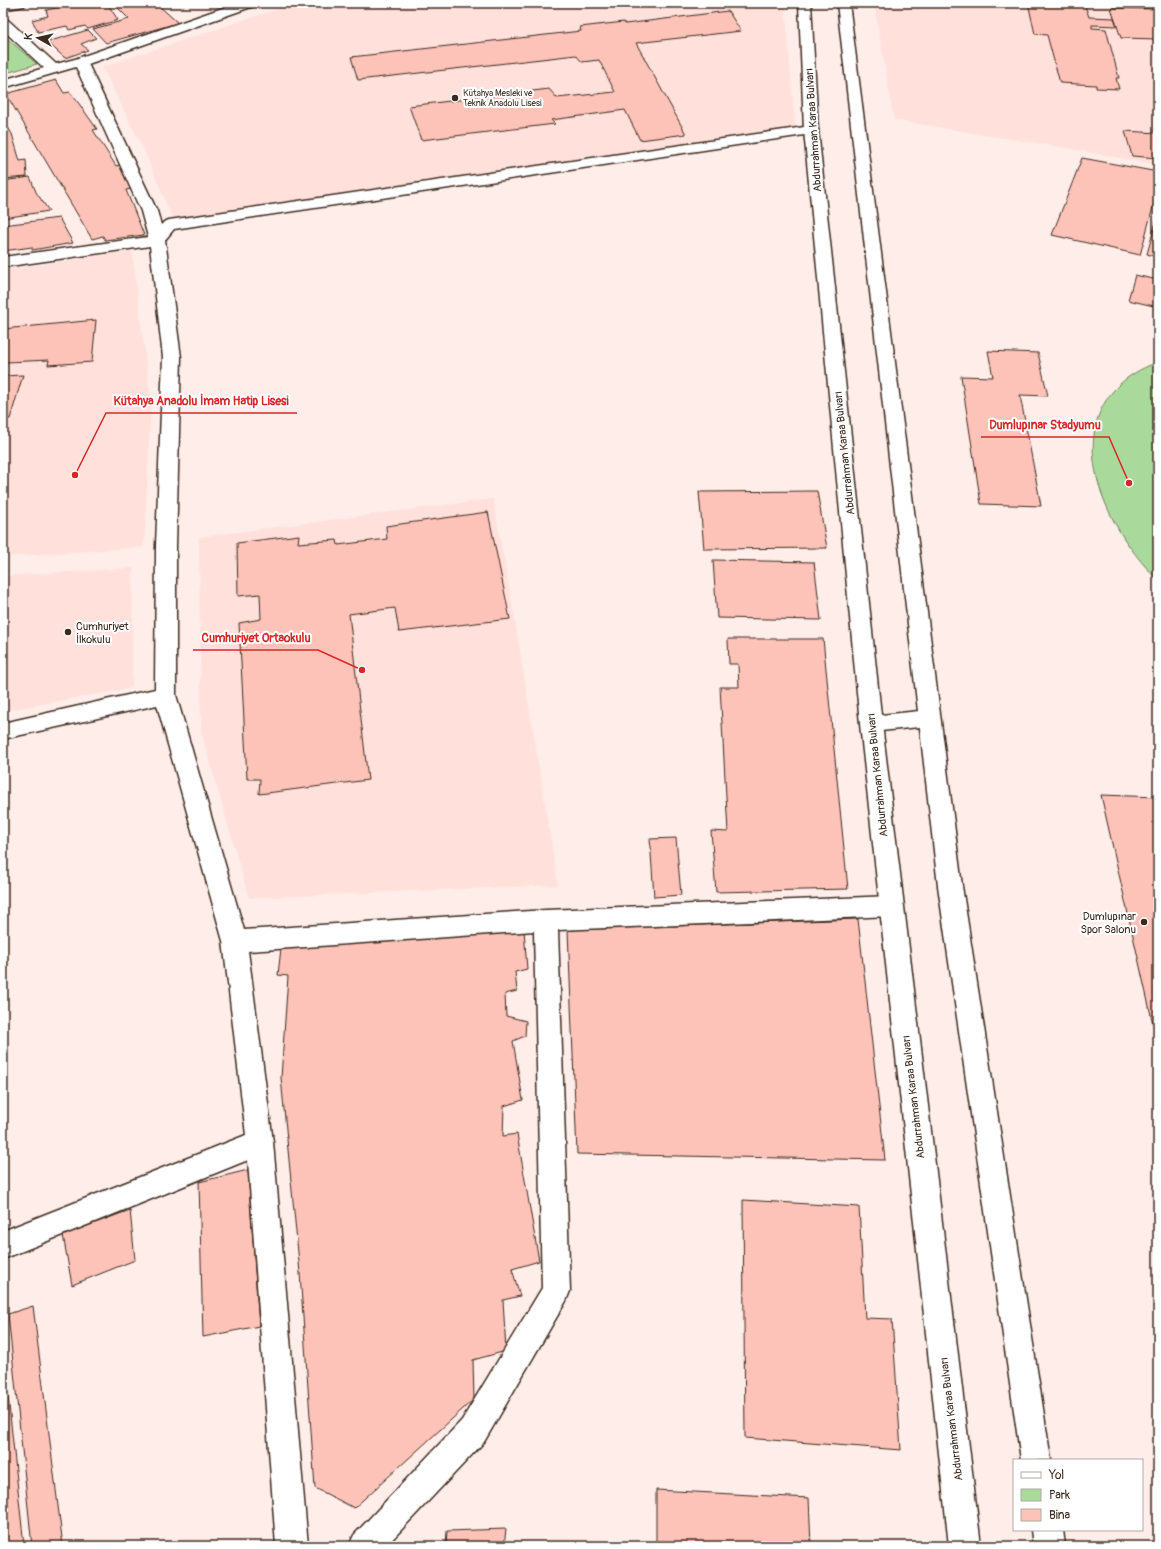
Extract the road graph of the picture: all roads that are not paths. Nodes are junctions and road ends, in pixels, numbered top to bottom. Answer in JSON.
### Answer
{"nodes":[{"id":1,"x":19,"y":3,"type":"edge"},
{"id":2,"x":249,"y":3,"type":"edge"},
{"id":3,"x":805,"y":3,"type":"edge"},
{"id":4,"x":843,"y":3,"type":"edge"},
{"id":5,"x":3,"y":6,"type":"edge"},
{"id":6,"x":3,"y":23,"type":"edge"},
{"id":7,"x":80,"y":62,"type":"junction"},
{"id":8,"x":53,"y":69,"type":"junction"},
{"id":9,"x":3,"y":84,"type":"edge"},
{"id":10,"x":811,"y":130,"type":"junction"},
{"id":11,"x":157,"y":240,"type":"junction"},
{"id":12,"x":3,"y":262,"type":"edge"},
{"id":13,"x":165,"y":695,"type":"junction"},
{"id":14,"x":929,"y":718,"type":"junction"},
{"id":15,"x":871,"y":724,"type":"junction"},
{"id":16,"x":3,"y":731,"type":"edge"},
{"id":17,"x":891,"y":906,"type":"junction"},
{"id":18,"x":546,"y":920,"type":"junction"},
{"id":19,"x":235,"y":941,"type":"junction"},
{"id":20,"x":260,"y":1142,"type":"junction"},
{"id":21,"x":3,"y":1245,"type":"edge"},
{"id":22,"x":1036,"y":1459,"type":"edge"},
{"id":23,"x":1047,"y":1531,"type":"edge"},
{"id":24,"x":292,"y":1546,"type":"edge"},
{"id":25,"x":365,"y":1546,"type":"edge"},
{"id":26,"x":965,"y":1546,"type":"edge"},
{"id":27,"x":1049,"y":1546,"type":"edge"}],
"edges":[{"from":1,"to":5,"type":"street"},
{"from":2,"to":7,"type":"street"},
{"from":3,"to":10,"type":"street","name":"Abdurrahman Karaa Bulvarı"},
{"from":4,"to":14,"type":"street"},
{"from":6,"to":8,"type":"street"},
{"from":7,"to":8,"type":"street"},
{"from":7,"to":11,"type":"street"},
{"from":8,"to":9,"type":"street"},
{"from":10,"to":11,"type":"street"},
{"from":10,"to":15,"type":"street","name":"Abdurrahman Karaa Bulvarı"},
{"from":11,"to":12,"type":"street"},
{"from":11,"to":13,"type":"street"},
{"from":13,"to":16,"type":"street"},
{"from":13,"to":19,"type":"street"},
{"from":14,"to":15,"type":"street"},
{"from":14,"to":22,"type":"street"},
{"from":15,"to":17,"type":"street","name":"Abdurrahman Karaa Bulvarı"},
{"from":17,"to":18,"type":"street"},
{"from":17,"to":26,"type":"street","name":"Abdurrahman Karaa Bulvarı"},
{"from":18,"to":19,"type":"street"},
{"from":18,"to":25,"type":"street"},
{"from":19,"to":20,"type":"street"},
{"from":20,"to":21,"type":"street"},
{"from":20,"to":24,"type":"street"},
{"from":23,"to":27,"type":"street"}]}
